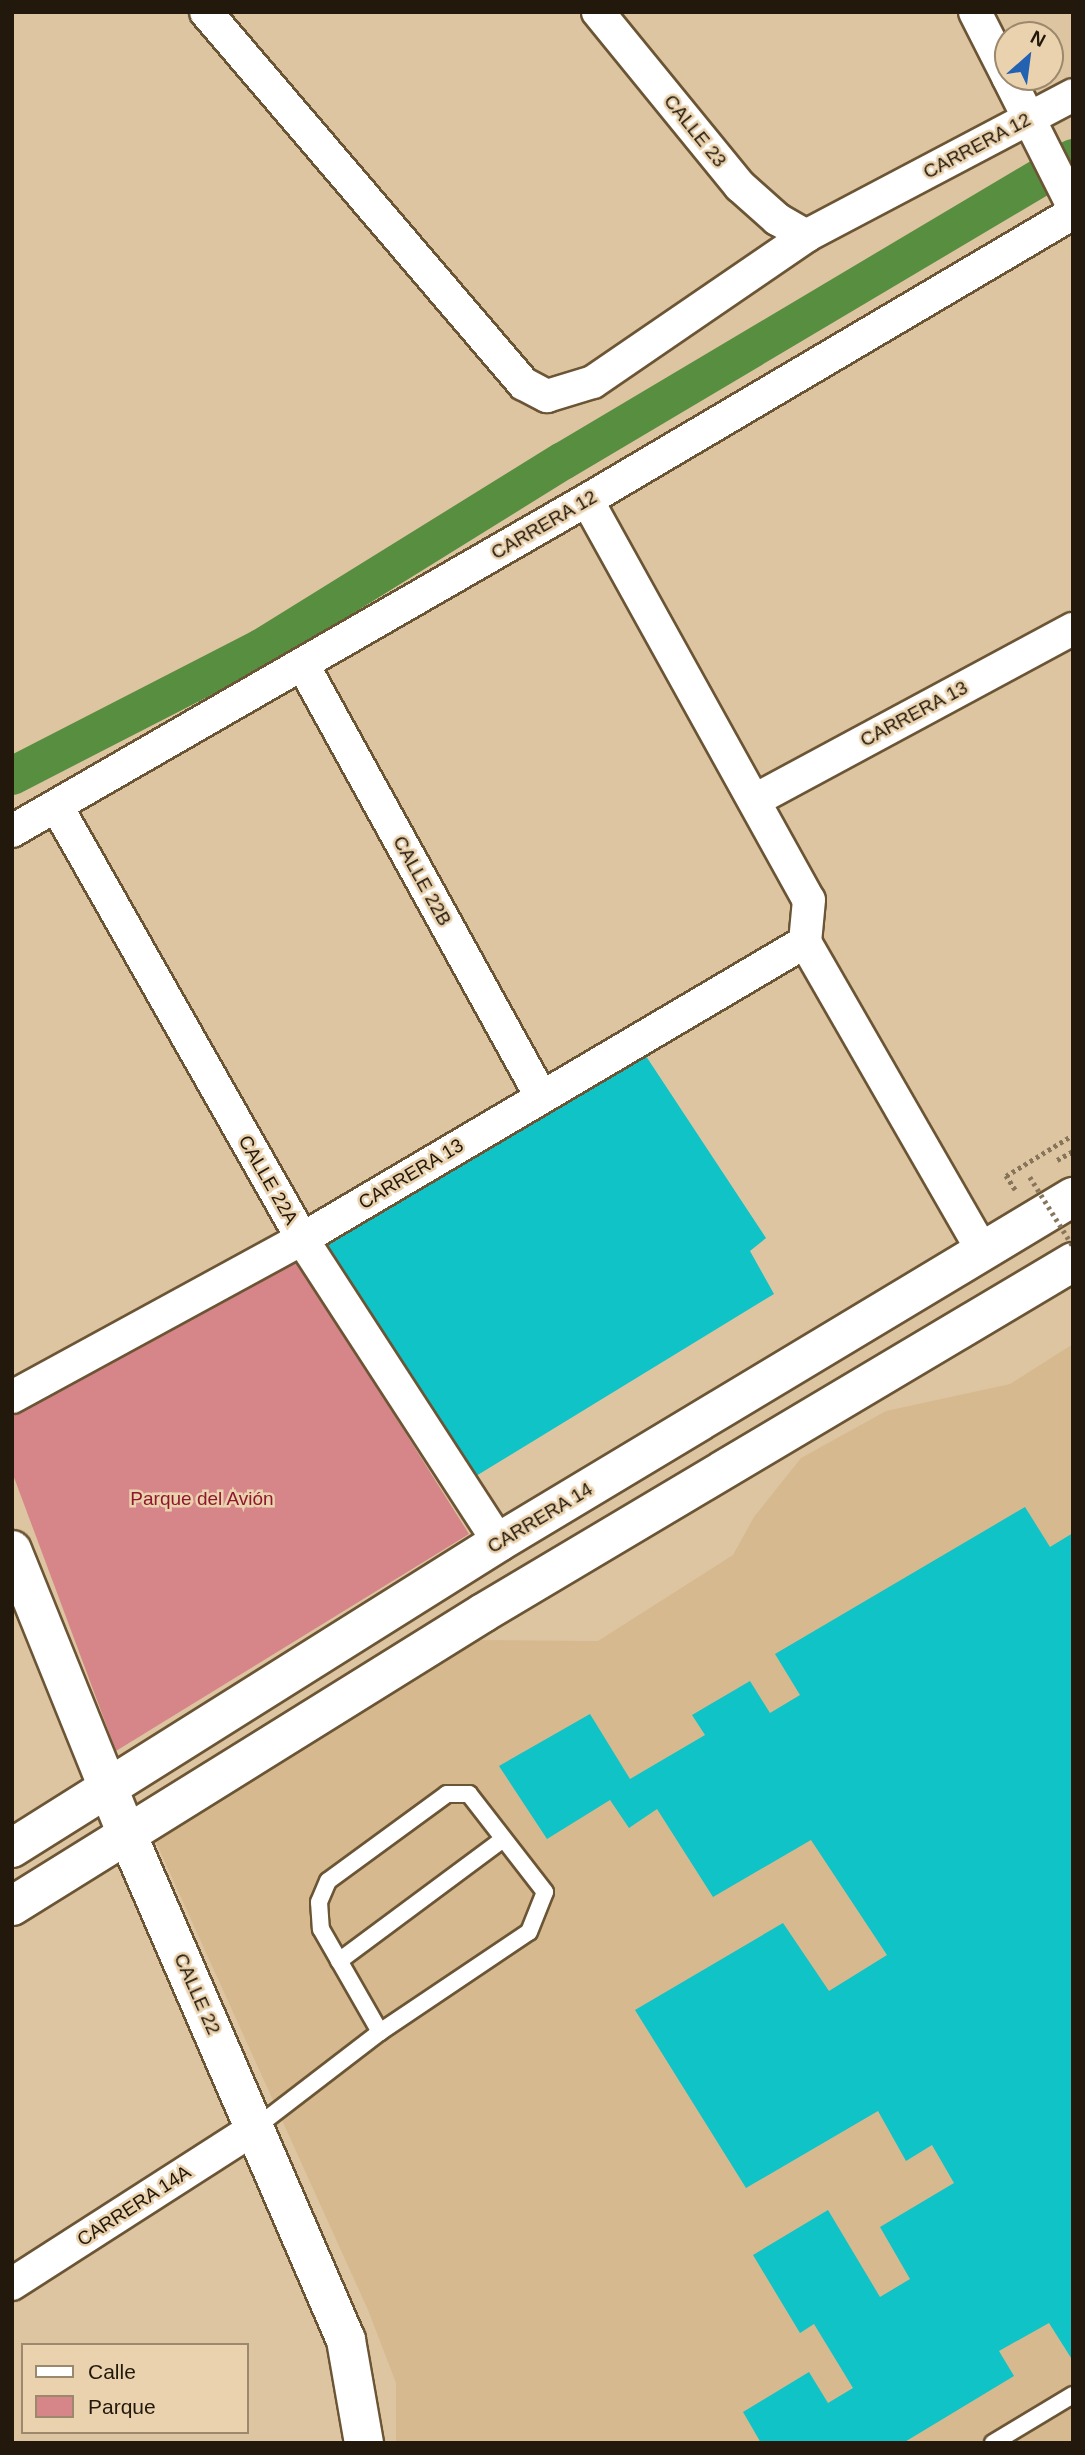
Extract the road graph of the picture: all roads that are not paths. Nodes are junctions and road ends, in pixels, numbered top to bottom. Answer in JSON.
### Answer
{"nodes":[{"id":1,"x":206,"y":12,"type":"edge"},
{"id":2,"x":598,"y":12,"type":"edge"},
{"id":3,"x":975,"y":12,"type":"edge"},
{"id":4,"x":994,"y":49,"type":"edge"},
{"id":5,"x":1015,"y":91,"type":"edge"},
{"id":6,"x":1073,"y":95,"type":"edge"},
{"id":7,"x":1033,"y":126,"type":"junction"},
{"id":8,"x":1070,"y":203,"type":"edge"},
{"id":9,"x":806,"y":236,"type":"junction"},
{"id":10,"x":587,"y":500,"type":"junction"},
{"id":11,"x":1073,"y":629,"type":"edge"},
{"id":12,"x":303,"y":665,"type":"junction"},
{"id":13,"x":755,"y":800,"type":"junction"},
{"id":14,"x":57,"y":807,"type":"junction"},
{"id":15,"x":12,"y":831,"type":"edge"},
{"id":16,"x":805,"y":942,"type":"junction"},
{"id":17,"x":541,"y":1096,"type":"junction"},
{"id":18,"x":1073,"y":1197,"type":"edge"},
{"id":19,"x":302,"y":1239,"type":"junction"},
{"id":20,"x":983,"y":1251,"type":"junction"},
{"id":21,"x":1073,"y":1262,"type":"edge"},
{"id":22,"x":12,"y":1397,"type":"edge"},
{"id":23,"x":499,"y":1542,"type":"junction"},
{"id":24,"x":12,"y":1550,"type":"edge"},
{"id":25,"x":109,"y":1789,"type":"junction"},
{"id":26,"x":127,"y":1834,"type":"junction"},
{"id":27,"x":503,"y":1839,"type":"junction"},
{"id":28,"x":12,"y":1848,"type":"edge"},
{"id":29,"x":12,"y":1906,"type":"edge"},
{"id":30,"x":339,"y":1961,"type":"junction"},
{"id":31,"x":380,"y":2032,"type":"junction"},
{"id":32,"x":255,"y":2128,"type":"junction"},
{"id":33,"x":12,"y":2284,"type":"edge"},
{"id":34,"x":1073,"y":2395,"type":"edge"},
{"id":35,"x":364,"y":2443,"type":"edge"},
{"id":36,"x":993,"y":2443,"type":"edge"}],
"edges":[{"from":1,"to":9,"type":"street","name":"CARRERA 12"},
{"from":2,"to":9,"type":"street","name":"CALLE 23"},
{"from":3,"to":4,"type":"street"},
{"from":5,"to":7,"type":"street"},
{"from":6,"to":7,"type":"street","name":"CARRERA 12"},
{"from":7,"to":8,"type":"street"},
{"from":7,"to":9,"type":"street","name":"CARRERA 12"},
{"from":8,"to":10,"type":"street","name":"CARRERA 12"},
{"from":10,"to":12,"type":"street","name":"CARRERA 12"},
{"from":10,"to":13,"type":"street"},
{"from":11,"to":13,"type":"street","name":"CARRERA 13"},
{"from":12,"to":14,"type":"street","name":"CARRERA 12"},
{"from":12,"to":17,"type":"street","name":"CALLE 22B"},
{"from":13,"to":16,"type":"street"},
{"from":14,"to":15,"type":"street","name":"CARRERA 12"},
{"from":14,"to":19,"type":"street","name":"CALLE 22A"},
{"from":16,"to":17,"type":"street","name":"CARRERA 13"},
{"from":16,"to":20,"type":"street"},
{"from":17,"to":19,"type":"street","name":"CARRERA 13"},
{"from":18,"to":20,"type":"main road","name":"CARRERA 14"},
{"from":19,"to":22,"type":"street","name":"CARRERA 13"},
{"from":19,"to":23,"type":"street","name":"CALLE 22A"},
{"from":20,"to":23,"type":"main road","name":"CARRERA 14"},
{"from":21,"to":26,"type":"main road"},
{"from":23,"to":25,"type":"main road","name":"CARRERA 14"},
{"from":24,"to":25,"type":"main road","name":"CALLE 22"},
{"from":25,"to":26,"type":"main road","name":"CALLE 22"},
{"from":25,"to":28,"type":"main road","name":"CARRERA 14"},
{"from":26,"to":29,"type":"main road"},
{"from":26,"to":32,"type":"main road","name":"CALLE 22"},
{"from":27,"to":30,"type":"lane"},
{"from":27,"to":30,"type":"lane"},
{"from":27,"to":31,"type":"lane"},
{"from":30,"to":31,"type":"lane"},
{"from":31,"to":32,"type":"lane"},
{"from":32,"to":33,"type":"street","name":"CARRERA 14A"},
{"from":32,"to":35,"type":"main road","name":"CALLE 22"},
{"from":34,"to":36,"type":"lane"}]}
